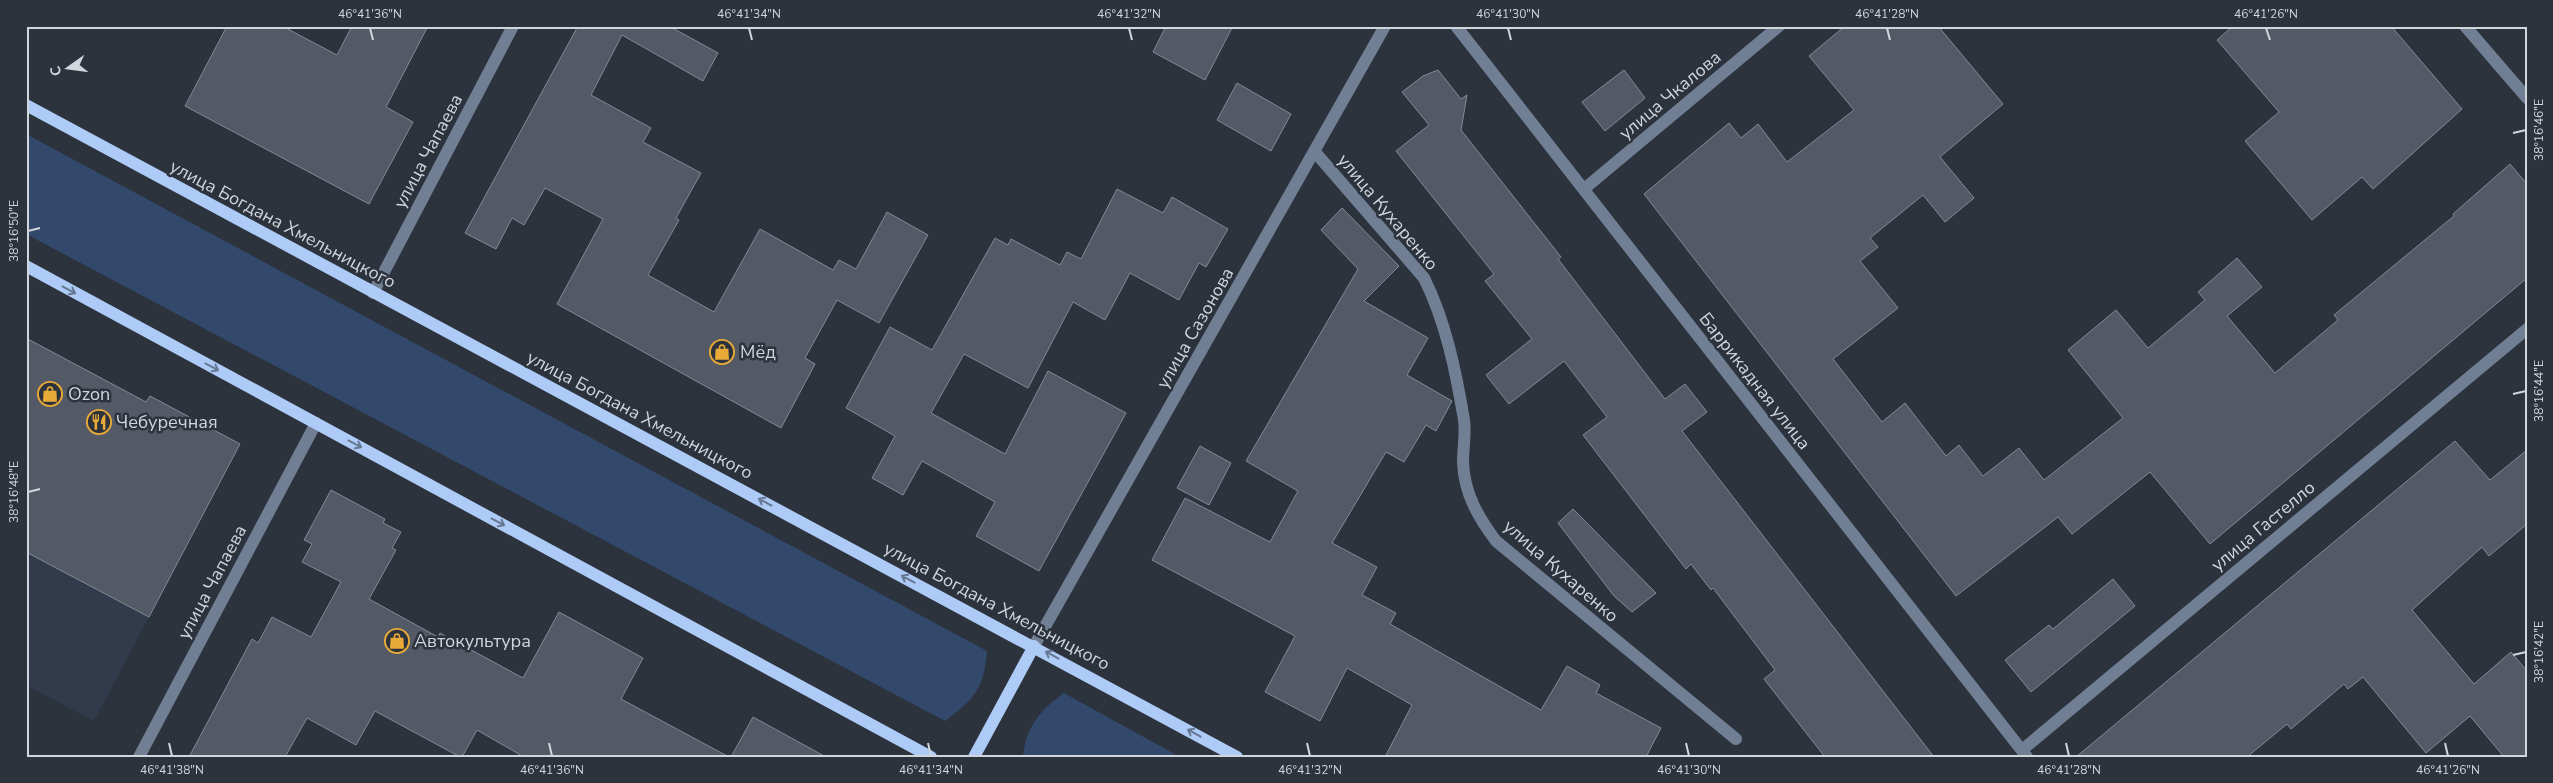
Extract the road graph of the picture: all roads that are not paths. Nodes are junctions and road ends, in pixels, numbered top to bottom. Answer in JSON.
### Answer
{"nodes":[{"id":1,"x":513,"y":26,"type":"edge"},
{"id":2,"x":1385,"y":26,"type":"edge"},
{"id":3,"x":1456,"y":26,"type":"edge"},
{"id":4,"x":1779,"y":26,"type":"edge"},
{"id":5,"x":2465,"y":26,"type":"edge"},
{"id":6,"x":2527,"y":98,"type":"edge"},
{"id":7,"x":26,"y":104,"type":"edge"},
{"id":8,"x":1315,"y":152,"type":"junction"},
{"id":9,"x":1584,"y":190,"type":"junction"},
{"id":10,"x":26,"y":266,"type":"edge"},
{"id":11,"x":373,"y":293,"type":"junction"},
{"id":12,"x":2527,"y":329,"type":"edge"},
{"id":13,"x":316,"y":423,"type":"junction"},
{"id":14,"x":1034,"y":646,"type":"junction"},
{"id":15,"x":1736,"y":739,"type":"dead end"},
{"id":16,"x":2025,"y":754,"type":"edge"},
{"id":17,"x":139,"y":757,"type":"edge"},
{"id":18,"x":930,"y":757,"type":"edge"},
{"id":19,"x":974,"y":757,"type":"edge"},
{"id":20,"x":1237,"y":757,"type":"edge"}],
"edges":[{"from":1,"to":11,"type":"street","name":"улица Чапаева"},
{"from":2,"to":8,"type":"street","name":"улица Сазонова"},
{"from":3,"to":9,"type":"street","name":"Баррикадная улица"},
{"from":4,"to":9,"type":"street","name":"улица Чкалова"},
{"from":5,"to":6,"type":"street"},
{"from":7,"to":11,"type":"main road","name":"улица Богдана Хмельницкого"},
{"from":8,"to":14,"type":"street","name":"улица Сазонова"},
{"from":8,"to":15,"type":"street","name":"улица Кухаренко"},
{"from":9,"to":16,"type":"street","name":"Баррикадная улица"},
{"from":10,"to":13,"type":"main road","one_way":true},
{"from":14,"to":11,"type":"main road","name":"улица Богдана Хмельницкого","one_way":true},
{"from":12,"to":16,"type":"street","name":"улица Гастелло"},
{"from":13,"to":17,"type":"street","name":"улица Чапаева"},
{"from":13,"to":18,"type":"main road","one_way":true},
{"from":14,"to":19,"type":"main road"},
{"from":20,"to":14,"type":"main road","name":"улица Богдана Хмельницкого","one_way":true}]}
